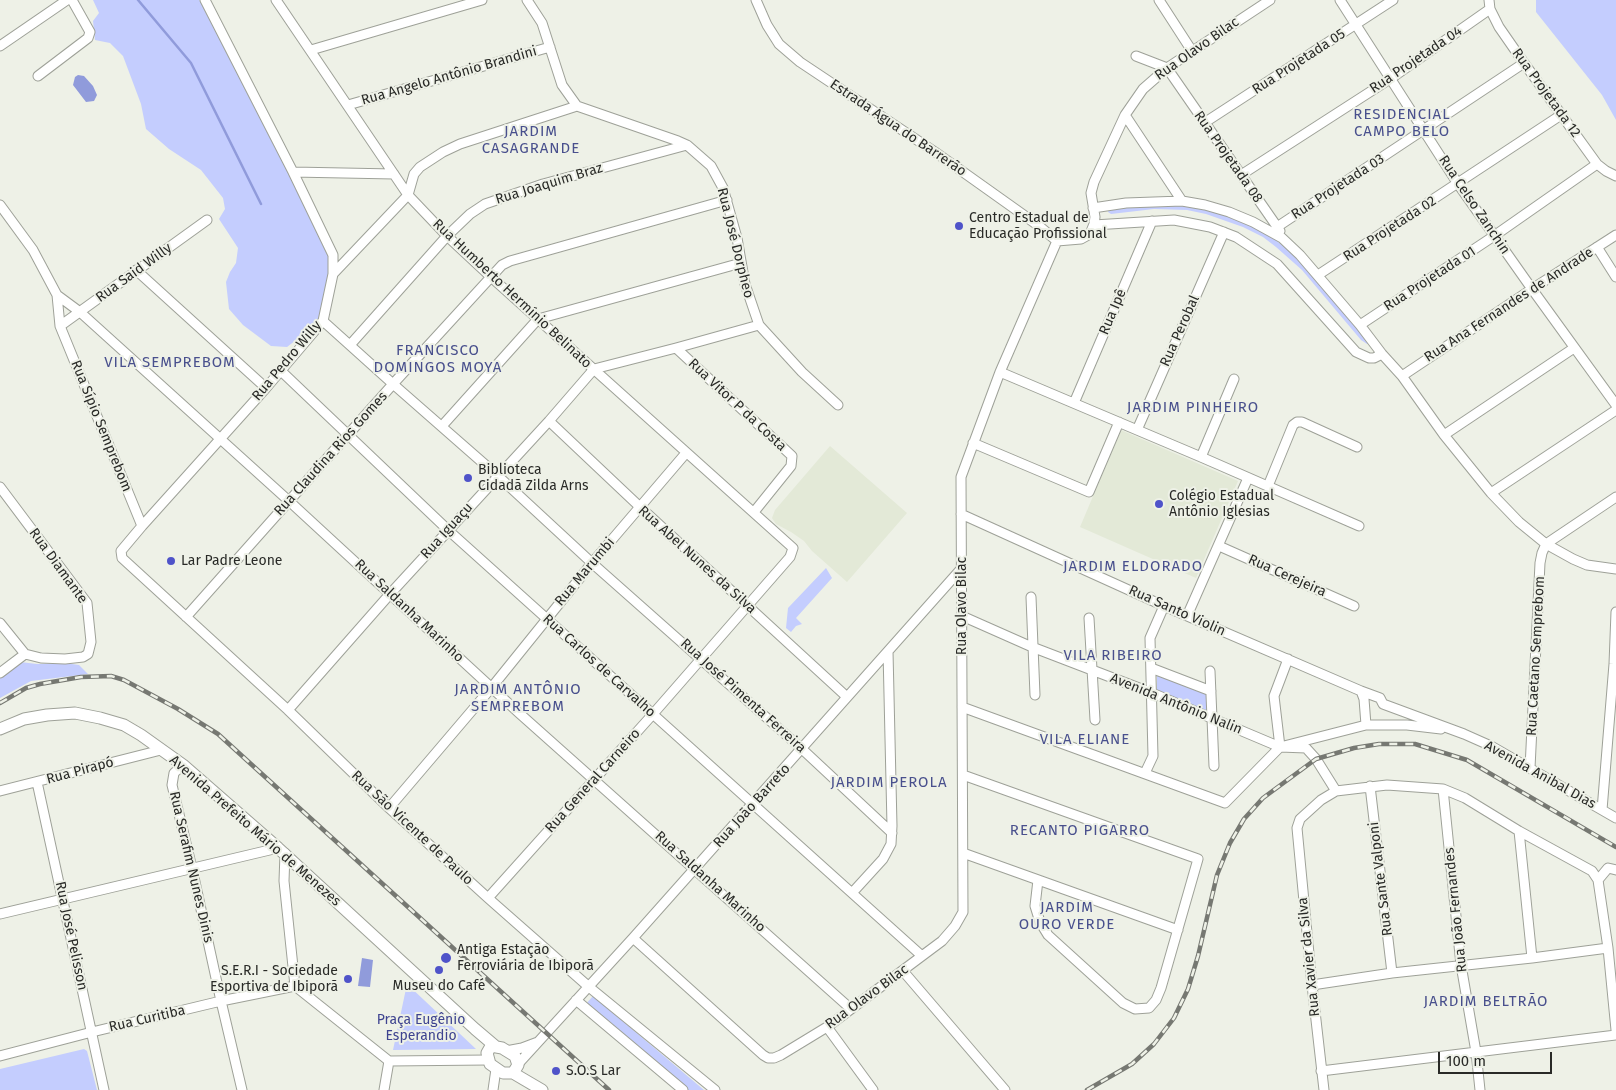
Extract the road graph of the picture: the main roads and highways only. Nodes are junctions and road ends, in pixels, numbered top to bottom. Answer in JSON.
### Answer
{"nodes":[{"id":1,"x":0,"y":729,"type":"edge"},
{"id":2,"x":540,"y":1088,"type":"edge"}],
"edges":[{"from":1,"to":2,"type":"main road","name":"Avenida Prefeito Mário de Menezes"}]}
